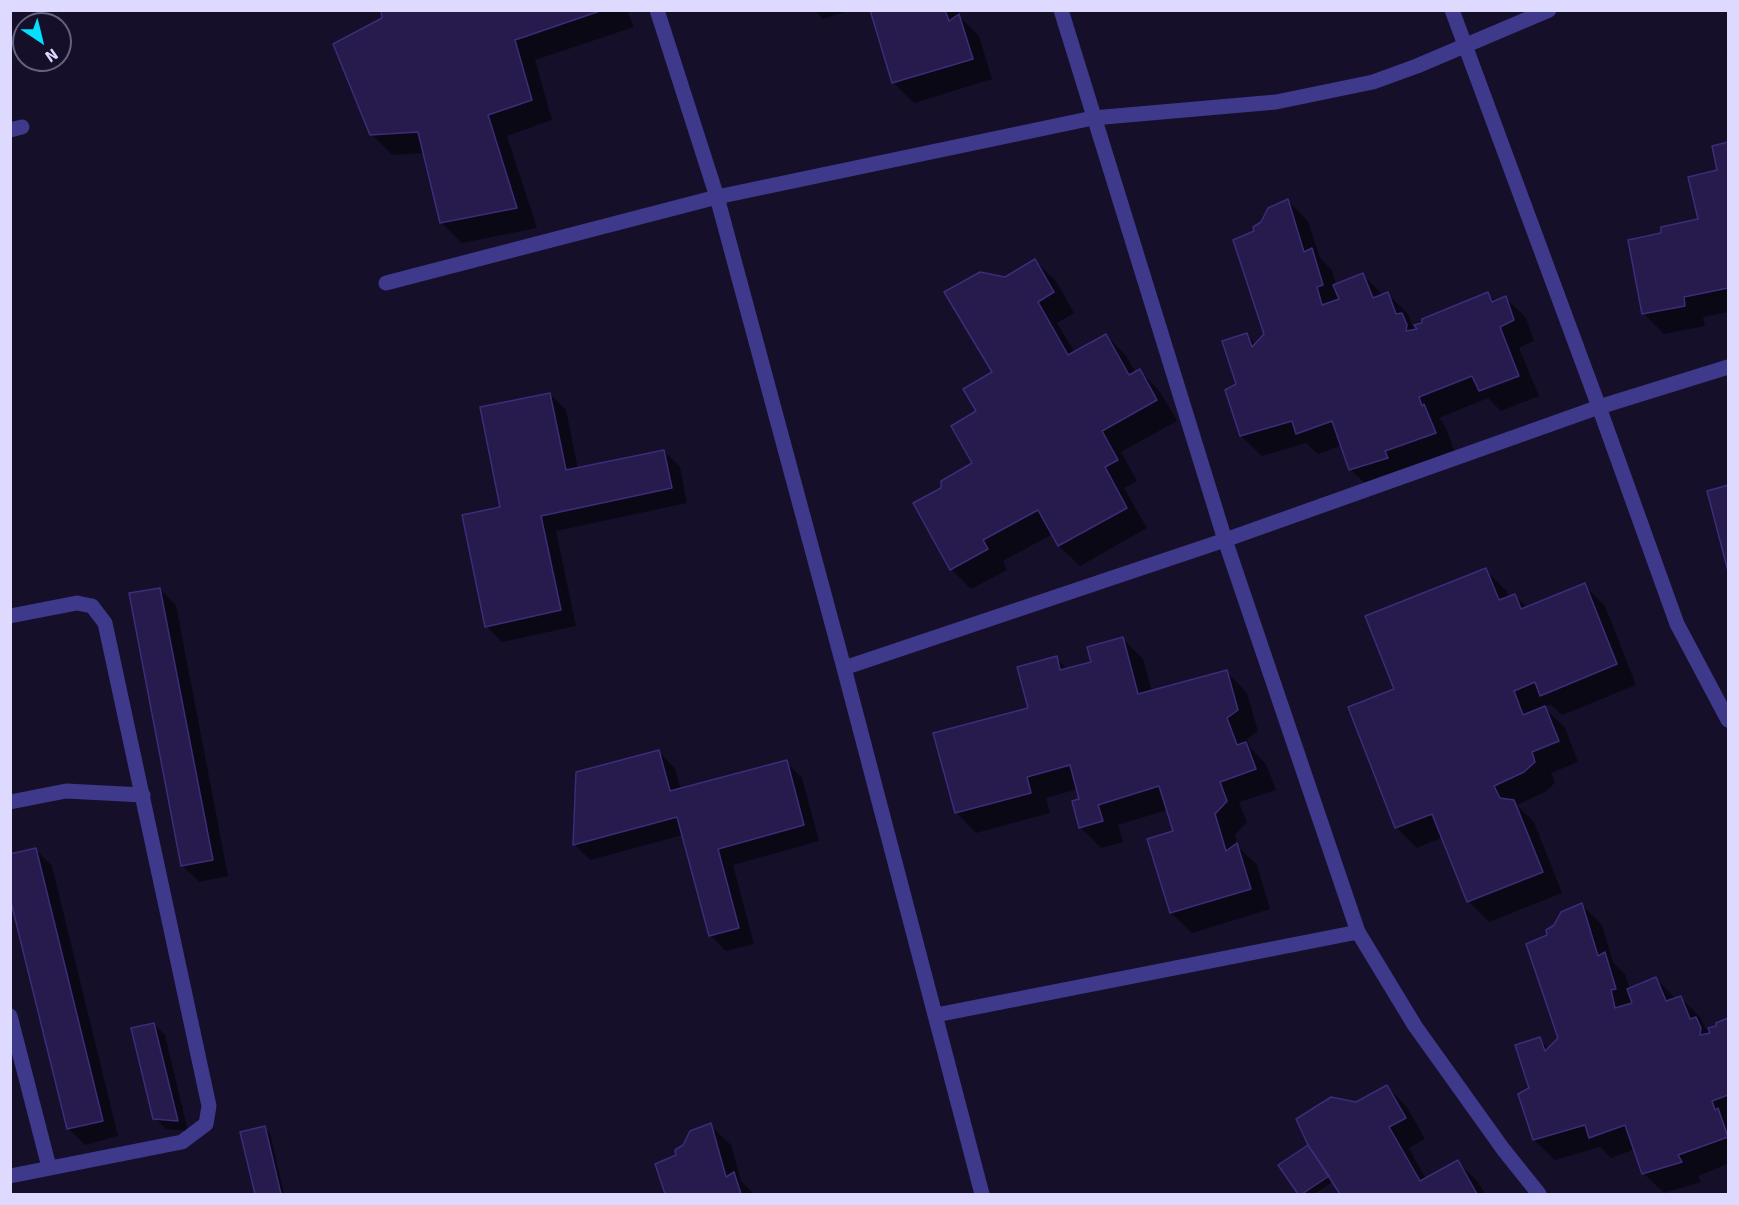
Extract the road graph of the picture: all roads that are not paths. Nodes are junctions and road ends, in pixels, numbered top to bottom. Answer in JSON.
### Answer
{"nodes":[{"id":1,"x":657,"y":10,"type":"edge"},
{"id":2,"x":1061,"y":10,"type":"edge"},
{"id":3,"x":1452,"y":10,"type":"edge"},
{"id":4,"x":1549,"y":10,"type":"edge"},
{"id":5,"x":1466,"y":45,"type":"junction"},
{"id":6,"x":1093,"y":118,"type":"junction"},
{"id":7,"x":717,"y":197,"type":"junction"},
{"id":8,"x":386,"y":283,"type":"dead end"},
{"id":9,"x":1728,"y":367,"type":"edge"},
{"id":10,"x":1599,"y":407,"type":"junction"},
{"id":11,"x":1225,"y":540,"type":"junction"},
{"id":12,"x":10,"y":616,"type":"edge"},
{"id":13,"x":844,"y":668,"type":"junction"},
{"id":14,"x":1728,"y":720,"type":"edge"},
{"id":15,"x":143,"y":795,"type":"junction"},
{"id":16,"x":10,"y":802,"type":"edge"},
{"id":17,"x":1358,"y":932,"type":"junction"},
{"id":18,"x":936,"y":1015,"type":"junction"},
{"id":19,"x":10,"y":1016,"type":"edge"},
{"id":20,"x":49,"y":1167,"type":"junction"},
{"id":21,"x":10,"y":1176,"type":"edge"},
{"id":22,"x":982,"y":1194,"type":"edge"},
{"id":23,"x":1539,"y":1194,"type":"edge"}],
"edges":[{"from":1,"to":7,"type":"street"},
{"from":2,"to":6,"type":"street"},
{"from":3,"to":5,"type":"street"},
{"from":4,"to":5,"type":"street"},
{"from":5,"to":6,"type":"street"},
{"from":5,"to":10,"type":"street"},
{"from":6,"to":7,"type":"street"},
{"from":6,"to":11,"type":"street"},
{"from":7,"to":8,"type":"street"},
{"from":7,"to":13,"type":"street"},
{"from":9,"to":10,"type":"street"},
{"from":10,"to":11,"type":"street"},
{"from":10,"to":14,"type":"street"},
{"from":11,"to":13,"type":"street"},
{"from":11,"to":17,"type":"street"},
{"from":12,"to":15,"type":"street"},
{"from":13,"to":18,"type":"street"},
{"from":15,"to":16,"type":"street"},
{"from":15,"to":20,"type":"street"},
{"from":17,"to":18,"type":"street"},
{"from":17,"to":23,"type":"street"},
{"from":18,"to":22,"type":"street"},
{"from":19,"to":20,"type":"street"},
{"from":20,"to":21,"type":"street"}]}
